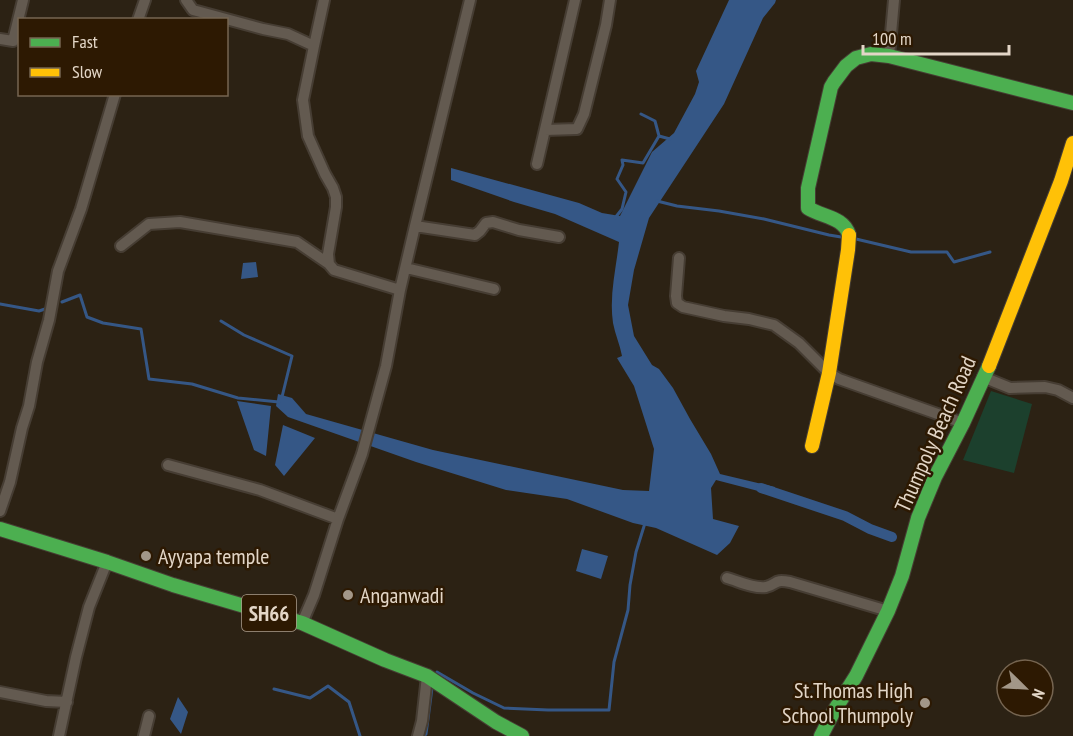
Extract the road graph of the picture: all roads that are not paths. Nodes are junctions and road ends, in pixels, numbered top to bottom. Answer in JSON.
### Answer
{"nodes":[{"id":1,"x":23,"y":0,"type":"edge"},
{"id":2,"x":145,"y":0,"type":"edge"},
{"id":3,"x":186,"y":0,"type":"edge"},
{"id":4,"x":324,"y":0,"type":"edge"},
{"id":5,"x":470,"y":0,"type":"edge"},
{"id":6,"x":575,"y":0,"type":"edge"},
{"id":7,"x":610,"y":0,"type":"edge"},
{"id":8,"x":894,"y":0,"type":"edge"},
{"id":9,"x":19,"y":18,"type":"edge"},
{"id":10,"x":139,"y":18,"type":"edge"},
{"id":11,"x":222,"y":18,"type":"edge"},
{"id":12,"x":18,"y":20,"type":"edge"},
{"id":13,"x":228,"y":20,"type":"edge"},
{"id":14,"x":0,"y":39,"type":"edge"},
{"id":15,"x":314,"y":46,"type":"junction"},
{"id":16,"x":889,"y":56,"type":"junction"},
{"id":17,"x":114,"y":96,"type":"edge"},
{"id":18,"x":1073,"y":103,"type":"edge"},
{"id":19,"x":545,"y":130,"type":"junction"},
{"id":20,"x":1073,"y":143,"type":"edge"},
{"id":21,"x":537,"y":165,"type":"dead end"},
{"id":22,"x":415,"y":226,"type":"junction"},
{"id":23,"x":559,"y":237,"type":"dead end"},
{"id":24,"x":121,"y":246,"type":"dead end"},
{"id":25,"x":679,"y":258,"type":"dead end"},
{"id":26,"x":329,"y":264,"type":"junction"},
{"id":27,"x":406,"y":268,"type":"junction"},
{"id":28,"x":494,"y":289,"type":"dead end"},
{"id":29,"x":400,"y":290,"type":"junction"},
{"id":30,"x":829,"y":373,"type":"junction"},
{"id":31,"x":983,"y":377,"type":"junction"},
{"id":32,"x":1073,"y":398,"type":"edge"},
{"id":33,"x":963,"y":423,"type":"junction"},
{"id":34,"x":812,"y":446,"type":"dead end"},
{"id":35,"x":168,"y":465,"type":"dead end"},
{"id":36,"x":0,"y":511,"type":"edge"},
{"id":37,"x":338,"y":519,"type":"junction"},
{"id":38,"x":0,"y":529,"type":"edge"},
{"id":39,"x":107,"y":562,"type":"junction"},
{"id":40,"x":727,"y":579,"type":"dead end"},
{"id":41,"x":888,"y":611,"type":"junction"},
{"id":42,"x":302,"y":623,"type":"junction"},
{"id":43,"x":427,"y":676,"type":"junction"},
{"id":44,"x":0,"y":692,"type":"edge"},
{"id":45,"x":67,"y":702,"type":"junction"},
{"id":46,"x":149,"y":716,"type":"dead end"},
{"id":47,"x":418,"y":735,"type":"edge"},
{"id":48,"x":59,"y":736,"type":"edge"},
{"id":49,"x":144,"y":736,"type":"edge"},
{"id":50,"x":522,"y":736,"type":"edge"},
{"id":51,"x":821,"y":736,"type":"edge"}],
"edges":[{"from":1,"to":9,"type":"street"},
{"from":2,"to":10,"type":"street"},
{"from":3,"to":11,"type":"street"},
{"from":4,"to":15,"type":"street"},
{"from":5,"to":22,"type":"street"},
{"from":6,"to":19,"type":"street"},
{"from":7,"to":19,"type":"street"},
{"from":8,"to":16,"type":"street"},
{"from":12,"to":14,"type":"street"},
{"from":13,"to":15,"type":"street"},
{"from":15,"to":26,"type":"street"},
{"from":16,"to":18,"type":"main road"},
{"from":16,"to":30,"type":"main road"},
{"from":17,"to":36,"type":"street"},
{"from":19,"to":21,"type":"street"},
{"from":20,"to":31,"type":"main road","name":"Thumpoly Beach Road"},
{"from":22,"to":23,"type":"street"},
{"from":22,"to":27,"type":"street"},
{"from":24,"to":26,"type":"street"},
{"from":25,"to":30,"type":"street"},
{"from":26,"to":29,"type":"street"},
{"from":27,"to":28,"type":"street"},
{"from":27,"to":29,"type":"street"},
{"from":29,"to":37,"type":"street"},
{"from":30,"to":33,"type":"street"},
{"from":30,"to":34,"type":"main road"},
{"from":31,"to":32,"type":"street"},
{"from":31,"to":33,"type":"main road","name":"Thumpoly Beach Road"},
{"from":33,"to":41,"type":"main road","name":"Thumpoly Beach Road"},
{"from":35,"to":37,"type":"street"},
{"from":37,"to":42,"type":"street"},
{"from":38,"to":39,"type":"main road","number":"SH66"},
{"from":39,"to":42,"type":"main road","number":"SH66"},
{"from":39,"to":45,"type":"street"},
{"from":40,"to":41,"type":"street"},
{"from":41,"to":51,"type":"main road","name":"Thumpoly Beach Road"},
{"from":42,"to":43,"type":"main road","number":"SH66"},
{"from":43,"to":47,"type":"street"},
{"from":43,"to":50,"type":"main road","number":"SH66"},
{"from":44,"to":45,"type":"street"},
{"from":45,"to":48,"type":"street"},
{"from":46,"to":49,"type":"street"}]}
